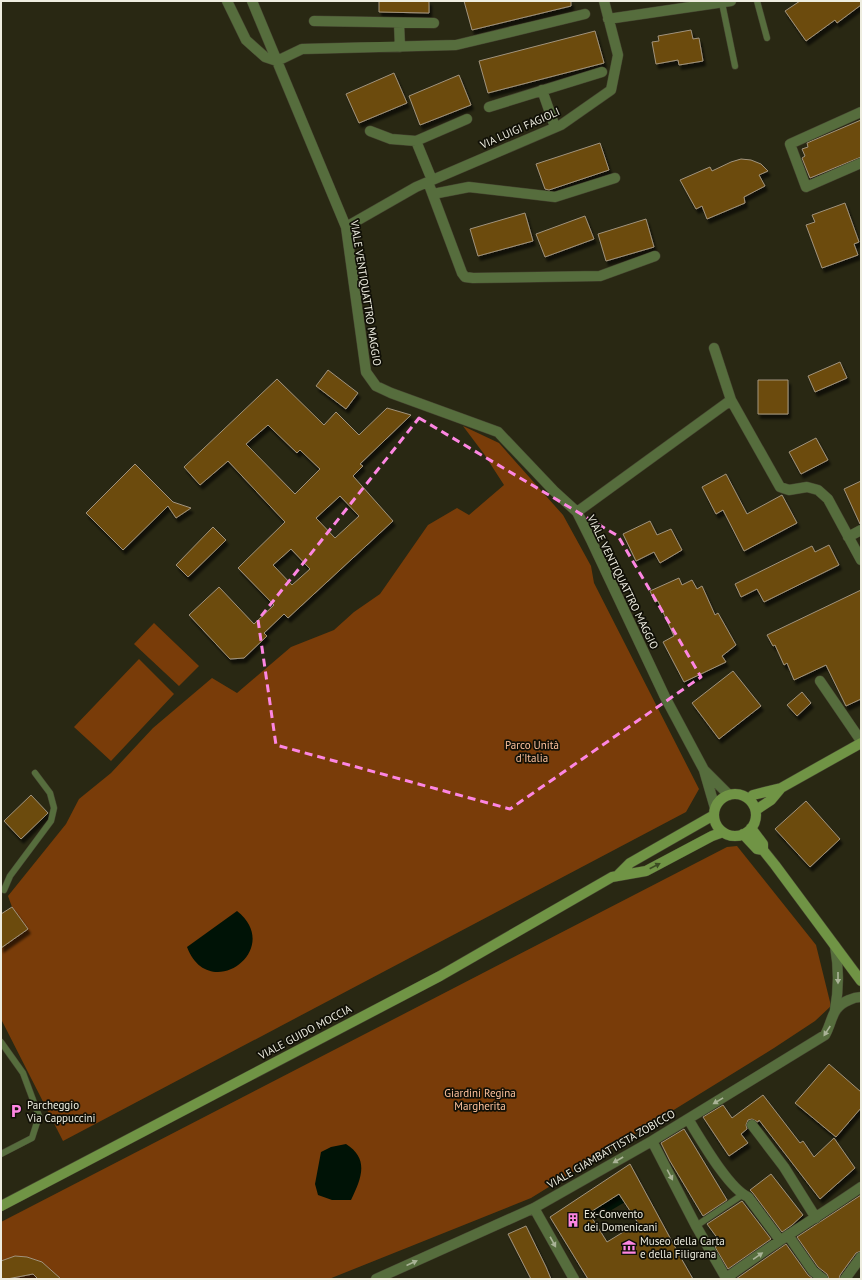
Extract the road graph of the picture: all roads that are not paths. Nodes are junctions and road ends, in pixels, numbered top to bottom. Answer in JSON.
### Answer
{"nodes":[{"id":1,"x":227,"y":1,"type":"edge"},
{"id":2,"x":252,"y":1,"type":"edge"},
{"id":3,"x":604,"y":1,"type":"edge"},
{"id":4,"x":758,"y":1,"type":"edge"},
{"id":5,"x":727,"y":2,"type":"edge"},
{"id":6,"x":585,"y":14,"type":"dead end"},
{"id":7,"x":608,"y":19,"type":"junction"},
{"id":8,"x":314,"y":21,"type":"dead end"},
{"id":9,"x":400,"y":23,"type":"junction"},
{"id":10,"x":434,"y":23,"type":"dead end"},
{"id":11,"x":767,"y":38,"type":"dead end"},
{"id":12,"x":400,"y":47,"type":"junction"},
{"id":13,"x":277,"y":61,"type":"junction"},
{"id":14,"x":735,"y":66,"type":"dead end"},
{"id":15,"x":602,"y":72,"type":"dead end"},
{"id":16,"x":542,"y":90,"type":"junction"},
{"id":17,"x":489,"y":107,"type":"dead end"},
{"id":18,"x":861,"y":112,"type":"edge"},
{"id":19,"x":467,"y":119,"type":"dead end"},
{"id":20,"x":555,"y":127,"type":"junction"},
{"id":21,"x":370,"y":131,"type":"dead end"},
{"id":22,"x":416,"y":141,"type":"junction"},
{"id":23,"x":861,"y":163,"type":"edge"},
{"id":24,"x":615,"y":178,"type":"dead end"},
{"id":25,"x":430,"y":181,"type":"junction"},
{"id":26,"x":433,"y":194,"type":"junction"},
{"id":27,"x":346,"y":227,"type":"junction"},
{"id":28,"x":655,"y":256,"type":"dead end"},
{"id":29,"x":714,"y":348,"type":"dead end"},
{"id":30,"x":731,"y":400,"type":"junction"},
{"id":31,"x":577,"y":512,"type":"junction"},
{"id":32,"x":861,"y":530,"type":"edge"},
{"id":33,"x":848,"y":537,"type":"junction"},
{"id":34,"x":861,"y":560,"type":"edge"},
{"id":35,"x":820,"y":681,"type":"dead end"},
{"id":36,"x":861,"y":742,"type":"edge"},
{"id":37,"x":704,"y":770,"type":"junction"},
{"id":38,"x":35,"y":773,"type":"dead end"},
{"id":39,"x":781,"y":788,"type":"junction"},
{"id":40,"x":729,"y":795,"type":"junction"},
{"id":41,"x":749,"y":799,"type":"junction"},
{"id":42,"x":756,"y":810,"type":"junction"},
{"id":43,"x":714,"y":812,"type":"junction"},
{"id":44,"x":747,"y":831,"type":"junction"},
{"id":45,"x":723,"y":832,"type":"junction"},
{"id":46,"x":618,"y":875,"type":"junction"},
{"id":47,"x":4,"y":890,"type":"dead end"},
{"id":48,"x":835,"y":946,"type":"junction"},
{"id":49,"x":861,"y":981,"type":"edge"},
{"id":50,"x":861,"y":996,"type":"edge"},
{"id":51,"x":834,"y":1010,"type":"junction"},
{"id":52,"x":1,"y":1042,"type":"edge"},
{"id":53,"x":688,"y":1119,"type":"junction"},
{"id":54,"x":752,"y":1125,"type":"dead end"},
{"id":55,"x":652,"y":1141,"type":"junction"},
{"id":56,"x":1,"y":1154,"type":"edge"},
{"id":57,"x":861,"y":1187,"type":"edge"},
{"id":58,"x":742,"y":1195,"type":"junction"},
{"id":59,"x":1,"y":1206,"type":"edge"},
{"id":60,"x":534,"y":1208,"type":"junction"},
{"id":61,"x":816,"y":1218,"type":"junction"},
{"id":62,"x":696,"y":1226,"type":"junction"},
{"id":63,"x":784,"y":1238,"type":"junction"},
{"id":64,"x":861,"y":1257,"type":"edge"},
{"id":65,"x":376,"y":1279,"type":"edge"},
{"id":66,"x":574,"y":1279,"type":"edge"},
{"id":67,"x":726,"y":1279,"type":"edge"},
{"id":68,"x":824,"y":1279,"type":"edge"},
{"id":69,"x":845,"y":1279,"type":"edge"}],
"edges":[{"from":1,"to":13,"type":"street"},
{"from":2,"to":13,"type":"street","name":"VIALE VENTIQUATTRO MAGGIO"},
{"from":3,"to":7,"type":"street","name":"VIA LUIGI FAGIOLI"},
{"from":4,"to":11,"type":"lane"},
{"from":5,"to":7,"type":"street"},
{"from":5,"to":14,"type":"lane"},
{"from":6,"to":12,"type":"street"},
{"from":7,"to":20,"type":"street","name":"VIA LUIGI FAGIOLI"},
{"from":8,"to":9,"type":"street"},
{"from":9,"to":10,"type":"street"},
{"from":9,"to":12,"type":"street"},
{"from":12,"to":13,"type":"street"},
{"from":13,"to":27,"type":"street","name":"VIALE VENTIQUATTRO MAGGIO"},
{"from":15,"to":16,"type":"street"},
{"from":16,"to":17,"type":"street"},
{"from":16,"to":20,"type":"street"},
{"from":18,"to":23,"type":"street"},
{"from":19,"to":22,"type":"street"},
{"from":20,"to":25,"type":"street","name":"VIA LUIGI FAGIOLI"},
{"from":21,"to":22,"type":"street"},
{"from":22,"to":25,"type":"street"},
{"from":24,"to":26,"type":"street"},
{"from":25,"to":26,"type":"street"},
{"from":25,"to":27,"type":"street","name":"VIA LUIGI FAGIOLI"},
{"from":26,"to":28,"type":"street"},
{"from":27,"to":31,"type":"street","name":"VIALE VENTIQUATTRO MAGGIO"},
{"from":29,"to":30,"type":"street"},
{"from":30,"to":31,"type":"street"},
{"from":30,"to":33,"type":"street"},
{"from":31,"to":37,"type":"street","name":"VIALE VENTIQUATTRO MAGGIO"},
{"from":32,"to":33,"type":"street"},
{"from":33,"to":34,"type":"street"},
{"from":35,"to":36,"type":"street"},
{"from":36,"to":39,"type":"main road"},
{"from":37,"to":40,"type":"street","name":"VIALE VENTIQUATTRO MAGGIO"},
{"from":37,"to":43,"type":"street","name":"VIALE VENTIQUATTRO MAGGIO"},
{"from":38,"to":47,"type":"lane"},
{"from":39,"to":41,"type":"main road"},
{"from":39,"to":42,"type":"main road"},
{"from":40,"to":41,"type":"main road"},
{"from":40,"to":43,"type":"main road","name":"VIALE GUIDO MOCCIA"},
{"from":41,"to":42,"type":"main road"},
{"from":42,"to":44,"type":"main road"},
{"from":43,"to":45,"type":"main road"},
{"from":43,"to":46,"type":"main road","name":"VIALE GUIDO MOCCIA"},
{"from":44,"to":45,"type":"main road"},
{"from":44,"to":48,"type":"main road"},
{"from":46,"to":45,"type":"main road","name":"VIALE GUIDO MOCCIA","one_way":true},
{"from":46,"to":59,"type":"main road","name":"VIALE GUIDO MOCCIA"},
{"from":48,"to":49,"type":"main road"},
{"from":48,"to":51,"type":"street","name":"VIALE GIAMBATTISTA ZOBICCO","one_way":true},
{"from":50,"to":51,"type":"street"},
{"from":51,"to":53,"type":"street","name":"VIALE GIAMBATTISTA ZOBICCO","one_way":true},
{"from":52,"to":56,"type":"lane"},
{"from":53,"to":55,"type":"street","name":"VIALE GIAMBATTISTA ZOBICCO"},
{"from":53,"to":58,"type":"street"},
{"from":54,"to":61,"type":"street"},
{"from":55,"to":60,"type":"street","name":"VIALE GIAMBATTISTA ZOBICCO","one_way":true},
{"from":55,"to":62,"type":"street","one_way":true},
{"from":57,"to":61,"type":"street"},
{"from":58,"to":62,"type":"lane"},
{"from":58,"to":63,"type":"street"},
{"from":65,"to":60,"type":"street","name":"VIALE GIAMBATTISTA ZOBICCO","one_way":true},
{"from":60,"to":66,"type":"street","one_way":true},
{"from":61,"to":63,"type":"street"},
{"from":62,"to":67,"type":"street"},
{"from":67,"to":63,"type":"street","one_way":true},
{"from":63,"to":68,"type":"street"},
{"from":64,"to":69,"type":"street"}]}
